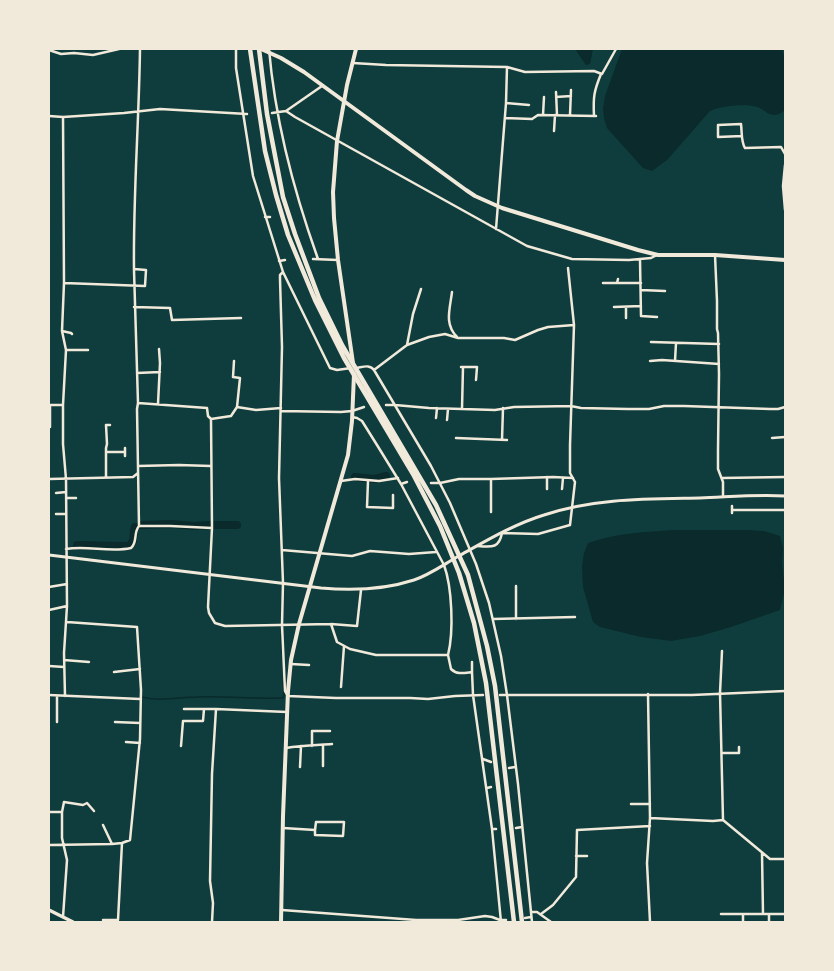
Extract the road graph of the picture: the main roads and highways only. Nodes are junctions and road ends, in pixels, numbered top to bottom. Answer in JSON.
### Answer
{"nodes":[{"id":1,"x":260,"y":49,"type":"edge"},
{"id":2,"x":356,"y":49,"type":"edge"},
{"id":3,"x":250,"y":51,"type":"edge"},
{"id":4,"x":269,"y":51,"type":"edge"},
{"id":5,"x":344,"y":102,"type":"junction"},
{"id":6,"x":785,"y":260,"type":"edge"},
{"id":7,"x":49,"y":910,"type":"edge"},
{"id":8,"x":70,"y":922,"type":"edge"},
{"id":9,"x":281,"y":922,"type":"edge"},
{"id":10,"x":514,"y":922,"type":"edge"},
{"id":11,"x":522,"y":922,"type":"edge"}],
"edges":[{"from":1,"to":4,"type":"main road"},
{"from":1,"to":11,"type":"highway"},
{"from":2,"to":5,"type":"main road"},
{"from":3,"to":10,"type":"highway"},
{"from":4,"to":5,"type":"main road"},
{"from":5,"to":6,"type":"main road"},
{"from":5,"to":9,"type":"main road"},
{"from":7,"to":8,"type":"main road"}]}
